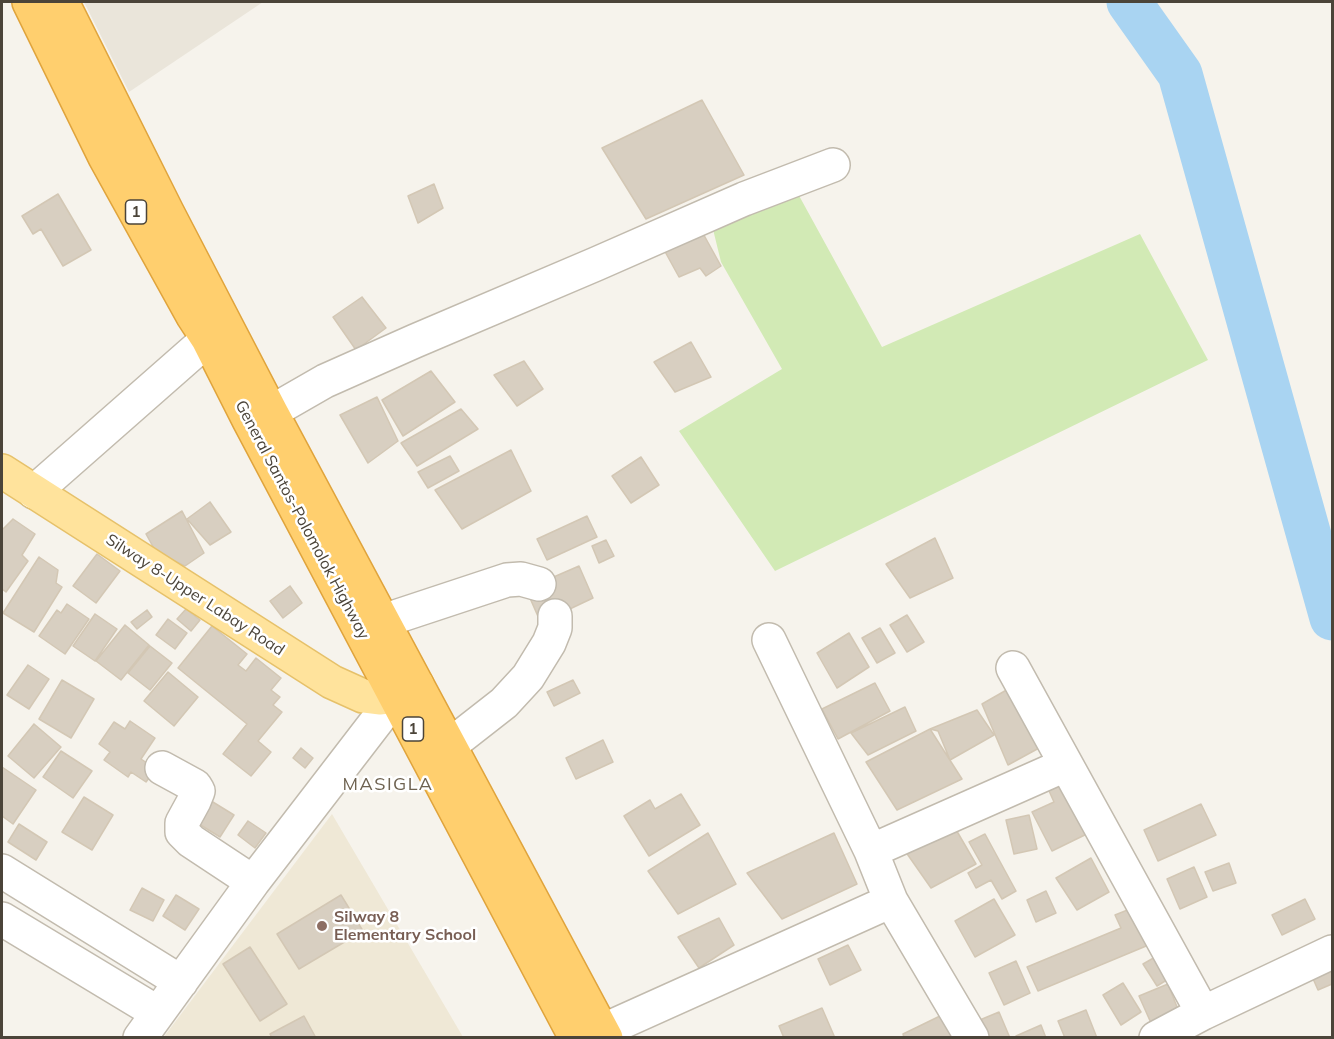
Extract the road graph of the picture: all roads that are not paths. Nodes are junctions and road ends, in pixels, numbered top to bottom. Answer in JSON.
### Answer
{"nodes":[{"id":1,"x":30,"y":2,"type":"edge"},
{"id":2,"x":62,"y":2,"type":"edge"},
{"id":3,"x":833,"y":165,"type":"dead end"},
{"id":4,"x":208,"y":339,"type":"junction"},
{"id":5,"x":271,"y":412,"type":"junction"},
{"id":6,"x":2,"y":471,"type":"edge"},
{"id":7,"x":34,"y":492,"type":"junction"},
{"id":8,"x":539,"y":585,"type":"dead end"},
{"id":9,"x":555,"y":616,"type":"dead end"},
{"id":10,"x":383,"y":621,"type":"junction"},
{"id":11,"x":769,"y":640,"type":"dead end"},
{"id":12,"x":1013,"y":668,"type":"dead end"},
{"id":13,"x":406,"y":691,"type":"junction"},
{"id":14,"x":449,"y":746,"type":"junction"},
{"id":15,"x":1065,"y":765,"type":"junction"},
{"id":16,"x":162,"y":768,"type":"dead end"},
{"id":17,"x":871,"y":850,"type":"junction"},
{"id":18,"x":2,"y":871,"type":"edge"},
{"id":19,"x":254,"y":882,"type":"junction"},
{"id":20,"x":891,"y":901,"type":"junction"},
{"id":21,"x":2,"y":919,"type":"edge"},
{"id":22,"x":1332,"y":952,"type":"edge"},
{"id":23,"x":181,"y":982,"type":"junction"},
{"id":24,"x":1203,"y":1013,"type":"junction"},
{"id":25,"x":149,"y":1025,"type":"edge"},
{"id":26,"x":595,"y":1035,"type":"edge"},
{"id":27,"x":972,"y":1038,"type":"edge"},
{"id":28,"x":1156,"y":1038,"type":"edge"}],
"edges":[{"from":1,"to":4,"type":"highway","name":"General Santos-Polomolok Highway","number":"1"},
{"from":2,"to":5,"type":"highway","number":"1"},
{"from":3,"to":5,"type":"street"},
{"from":4,"to":7,"type":"street"},
{"from":4,"to":13,"type":"highway","name":"General Santos-Polomolok Highway","number":"1"},
{"from":5,"to":10,"type":"highway","number":"1"},
{"from":6,"to":7,"type":"main road","name":"Silway 8-Upper Labay Road"},
{"from":7,"to":13,"type":"main road","name":"Silway 8-Upper Labay Road"},
{"from":8,"to":10,"type":"street"},
{"from":9,"to":14,"type":"street"},
{"from":10,"to":13,"type":"highway","number":"1"},
{"from":11,"to":17,"type":"street"},
{"from":12,"to":15,"type":"street"},
{"from":13,"to":14,"type":"highway","number":"1"},
{"from":13,"to":19,"type":"street"},
{"from":13,"to":26,"type":"highway","name":"General Santos-Polomolok Highway","number":"1"},
{"from":14,"to":26,"type":"highway","number":"1"},
{"from":15,"to":17,"type":"street"},
{"from":15,"to":24,"type":"street"},
{"from":16,"to":19,"type":"street"},
{"from":17,"to":20,"type":"street"},
{"from":18,"to":23,"type":"street"},
{"from":19,"to":23,"type":"street"},
{"from":20,"to":26,"type":"street"},
{"from":20,"to":27,"type":"street"},
{"from":21,"to":25,"type":"street"},
{"from":22,"to":24,"type":"street"},
{"from":23,"to":25,"type":"street"},
{"from":24,"to":28,"type":"street"}]}
